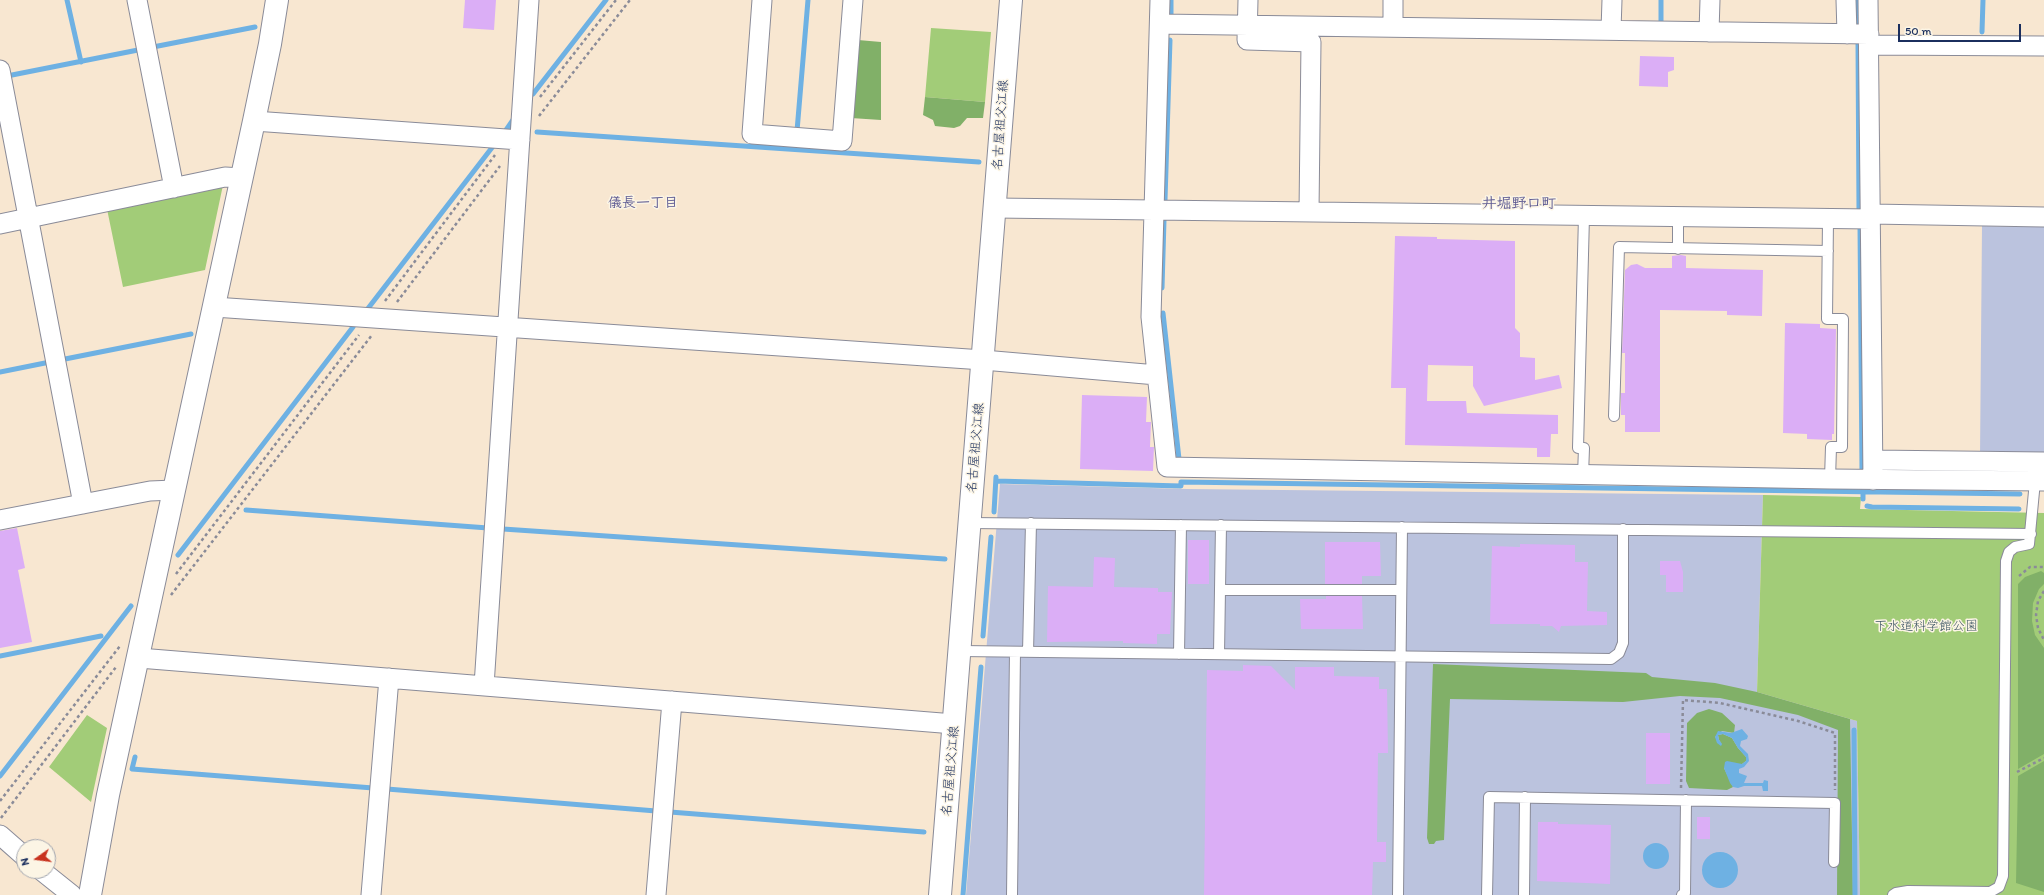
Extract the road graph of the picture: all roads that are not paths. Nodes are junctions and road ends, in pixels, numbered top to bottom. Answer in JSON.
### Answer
{"nodes":[{"id":1,"x":137,"y":0,"type":"edge"},
{"id":2,"x":276,"y":0,"type":"edge"},
{"id":3,"x":529,"y":0,"type":"edge"},
{"id":4,"x":762,"y":0,"type":"edge"},
{"id":5,"x":853,"y":0,"type":"edge"},
{"id":6,"x":1011,"y":0,"type":"edge"},
{"id":7,"x":1160,"y":0,"type":"edge"},
{"id":8,"x":1248,"y":0,"type":"edge"},
{"id":9,"x":1394,"y":0,"type":"edge"},
{"id":10,"x":1612,"y":0,"type":"edge"},
{"id":11,"x":1710,"y":0,"type":"edge"},
{"id":12,"x":1846,"y":0,"type":"edge"},
{"id":13,"x":1868,"y":0,"type":"edge"},
{"id":14,"x":1160,"y":24,"type":"junction"},
{"id":15,"x":1248,"y":26,"type":"junction"},
{"id":16,"x":1393,"y":27,"type":"junction"},
{"id":17,"x":1611,"y":30,"type":"junction"},
{"id":18,"x":1709,"y":32,"type":"junction"},
{"id":19,"x":1847,"y":34,"type":"junction"},
{"id":20,"x":1869,"y":39,"type":"junction"},
{"id":21,"x":2044,"y":46,"type":"edge"},
{"id":22,"x":0,"y":70,"type":"edge"},
{"id":23,"x":254,"y":122,"type":"junction"},
{"id":24,"x":516,"y":134,"type":"junction"},
{"id":25,"x":242,"y":178,"type":"junction"},
{"id":26,"x":174,"y":188,"type":"junction"},
{"id":27,"x":995,"y":208,"type":"junction"},
{"id":28,"x":1154,"y":210,"type":"junction"},
{"id":29,"x":1309,"y":212,"type":"junction"},
{"id":30,"x":1584,"y":216,"type":"junction"},
{"id":31,"x":1678,"y":217,"type":"junction"},
{"id":32,"x":1871,"y":217,"type":"junction"},
{"id":33,"x":2044,"y":217,"type":"edge"},
{"id":34,"x":28,"y":219,"type":"junction"},
{"id":35,"x":1828,"y":219,"type":"junction"},
{"id":36,"x":0,"y":224,"type":"edge"},
{"id":37,"x":1678,"y":249,"type":"junction"},
{"id":38,"x":1828,"y":251,"type":"junction"},
{"id":39,"x":214,"y":307,"type":"junction"},
{"id":40,"x":508,"y":327,"type":"junction"},
{"id":41,"x":983,"y":360,"type":"junction"},
{"id":42,"x":1157,"y":375,"type":"junction"},
{"id":43,"x":1614,"y":416,"type":"dead end"},
{"id":44,"x":1873,"y":460,"type":"junction"},
{"id":45,"x":2044,"y":462,"type":"edge"},
{"id":46,"x":1583,"y":474,"type":"junction"},
{"id":47,"x":1830,"y":479,"type":"junction"},
{"id":48,"x":1873,"y":480,"type":"junction"},
{"id":49,"x":2039,"y":481,"type":"edge"},
{"id":50,"x":174,"y":490,"type":"junction"},
{"id":51,"x":83,"y":504,"type":"junction"},
{"id":52,"x":0,"y":520,"type":"edge"},
{"id":53,"x":970,"y":523,"type":"junction"},
{"id":54,"x":1031,"y":523,"type":"junction"},
{"id":55,"x":1181,"y":525,"type":"junction"},
{"id":56,"x":1221,"y":525,"type":"junction"},
{"id":57,"x":1402,"y":527,"type":"junction"},
{"id":58,"x":1623,"y":529,"type":"junction"},
{"id":59,"x":2030,"y":534,"type":"junction"},
{"id":60,"x":1220,"y":590,"type":"junction"},
{"id":61,"x":1401,"y":590,"type":"junction"},
{"id":62,"x":961,"y":651,"type":"junction"},
{"id":63,"x":1015,"y":652,"type":"junction"},
{"id":64,"x":1028,"y":652,"type":"junction"},
{"id":65,"x":1179,"y":654,"type":"junction"},
{"id":66,"x":1219,"y":654,"type":"junction"},
{"id":67,"x":1401,"y":656,"type":"junction"},
{"id":68,"x":139,"y":658,"type":"junction"},
{"id":69,"x":388,"y":678,"type":"junction"},
{"id":70,"x":484,"y":686,"type":"junction"},
{"id":71,"x":672,"y":701,"type":"junction"},
{"id":72,"x":954,"y":724,"type":"junction"},
{"id":73,"x":1525,"y":797,"type":"junction"},
{"id":74,"x":1683,"y":800,"type":"junction"},
{"id":75,"x":0,"y":835,"type":"edge"},
{"id":76,"x":16,"y":849,"type":"edge"},
{"id":77,"x":1834,"y":862,"type":"dead end"},
{"id":78,"x":52,"y":879,"type":"edge"},
{"id":79,"x":72,"y":895,"type":"edge"},
{"id":80,"x":90,"y":895,"type":"edge"},
{"id":81,"x":371,"y":895,"type":"edge"},
{"id":82,"x":656,"y":895,"type":"edge"},
{"id":83,"x":940,"y":895,"type":"edge"},
{"id":84,"x":1012,"y":895,"type":"edge"},
{"id":85,"x":1398,"y":895,"type":"edge"},
{"id":86,"x":1487,"y":895,"type":"edge"},
{"id":87,"x":1524,"y":895,"type":"edge"},
{"id":88,"x":1682,"y":895,"type":"edge"},
{"id":89,"x":1893,"y":895,"type":"edge"}],
"edges":[{"from":1,"to":26,"type":"street"},
{"from":2,"to":23,"type":"street"},
{"from":3,"to":24,"type":"street"},
{"from":4,"to":5,"type":"street"},
{"from":6,"to":27,"type":"street","name":"名古屋祖父江線"},
{"from":7,"to":14,"type":"street"},
{"from":8,"to":15,"type":"street"},
{"from":9,"to":16,"type":"street"},
{"from":10,"to":17,"type":"street"},
{"from":11,"to":18,"type":"street"},
{"from":12,"to":19,"type":"street"},
{"from":13,"to":20,"type":"street"},
{"from":14,"to":15,"type":"street"},
{"from":14,"to":28,"type":"street"},
{"from":15,"to":16,"type":"street"},
{"from":15,"to":29,"type":"street"},
{"from":16,"to":17,"type":"street"},
{"from":17,"to":18,"type":"street"},
{"from":18,"to":19,"type":"street"},
{"from":19,"to":20,"type":"street"},
{"from":20,"to":21,"type":"street"},
{"from":20,"to":32,"type":"street"},
{"from":22,"to":34,"type":"street"},
{"from":23,"to":24,"type":"street"},
{"from":23,"to":25,"type":"street"},
{"from":24,"to":40,"type":"street"},
{"from":25,"to":26,"type":"street"},
{"from":25,"to":39,"type":"street"},
{"from":26,"to":34,"type":"street"},
{"from":27,"to":28,"type":"street"},
{"from":27,"to":41,"type":"street","name":"名古屋祖父江線"},
{"from":28,"to":29,"type":"street"},
{"from":28,"to":42,"type":"street"},
{"from":29,"to":30,"type":"street"},
{"from":30,"to":31,"type":"street"},
{"from":30,"to":46,"type":"lane"},
{"from":31,"to":35,"type":"street"},
{"from":31,"to":37,"type":"lane"},
{"from":32,"to":33,"type":"street"},
{"from":32,"to":35,"type":"street"},
{"from":32,"to":44,"type":"street"},
{"from":34,"to":36,"type":"street"},
{"from":34,"to":51,"type":"street"},
{"from":35,"to":38,"type":"lane"},
{"from":37,"to":38,"type":"lane"},
{"from":37,"to":43,"type":"lane"},
{"from":38,"to":47,"type":"lane"},
{"from":39,"to":40,"type":"street"},
{"from":39,"to":50,"type":"street"},
{"from":40,"to":41,"type":"street"},
{"from":40,"to":70,"type":"street"},
{"from":41,"to":42,"type":"street"},
{"from":41,"to":53,"type":"street","name":"名古屋祖父江線"},
{"from":42,"to":46,"type":"street"},
{"from":44,"to":45,"type":"street"},
{"from":44,"to":48,"type":"street"},
{"from":46,"to":47,"type":"street"},
{"from":47,"to":48,"type":"street"},
{"from":48,"to":49,"type":"street"},
{"from":49,"to":59,"type":"lane"},
{"from":50,"to":51,"type":"street"},
{"from":50,"to":68,"type":"street"},
{"from":51,"to":52,"type":"street"},
{"from":53,"to":54,"type":"lane"},
{"from":53,"to":62,"type":"street","name":"名古屋祖父江線"},
{"from":54,"to":55,"type":"lane"},
{"from":54,"to":64,"type":"lane"},
{"from":55,"to":56,"type":"lane"},
{"from":55,"to":65,"type":"lane"},
{"from":56,"to":57,"type":"lane"},
{"from":56,"to":60,"type":"lane"},
{"from":57,"to":58,"type":"lane"},
{"from":57,"to":61,"type":"lane"},
{"from":58,"to":59,"type":"lane"},
{"from":58,"to":67,"type":"lane"},
{"from":59,"to":89,"type":"lane"},
{"from":60,"to":61,"type":"lane"},
{"from":60,"to":66,"type":"lane"},
{"from":61,"to":67,"type":"lane"},
{"from":62,"to":63,"type":"lane"},
{"from":62,"to":72,"type":"street","name":"名古屋祖父江線"},
{"from":63,"to":64,"type":"lane"},
{"from":63,"to":84,"type":"lane"},
{"from":64,"to":65,"type":"lane"},
{"from":65,"to":66,"type":"lane"},
{"from":66,"to":67,"type":"lane"},
{"from":67,"to":85,"type":"lane"},
{"from":68,"to":69,"type":"street"},
{"from":68,"to":80,"type":"street"},
{"from":69,"to":70,"type":"street"},
{"from":69,"to":81,"type":"street"},
{"from":70,"to":71,"type":"street"},
{"from":71,"to":72,"type":"street"},
{"from":71,"to":82,"type":"street"},
{"from":72,"to":83,"type":"street","name":"名古屋祖父江線"},
{"from":73,"to":74,"type":"lane"},
{"from":73,"to":86,"type":"lane"},
{"from":73,"to":87,"type":"lane"},
{"from":74,"to":77,"type":"lane"},
{"from":74,"to":88,"type":"lane"},
{"from":75,"to":76,"type":"street"},
{"from":78,"to":79,"type":"street"}]}
